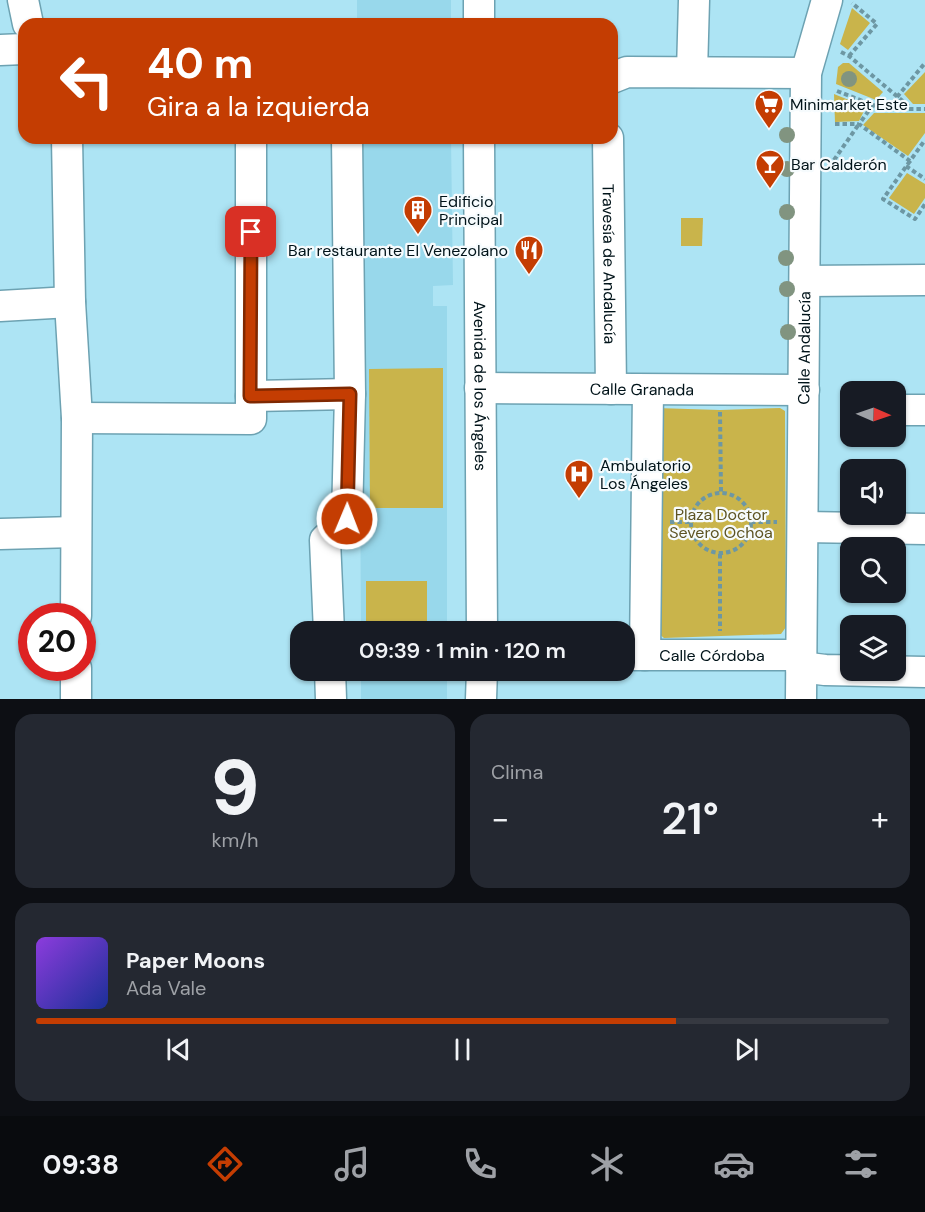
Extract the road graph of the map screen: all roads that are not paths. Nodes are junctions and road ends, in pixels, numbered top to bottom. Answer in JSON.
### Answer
{"nodes":[{"id":1,"x":23,"y":0,"type":"edge"},
{"id":2,"x":479,"y":0,"type":"edge"},
{"id":3,"x":674,"y":0,"type":"edge"},
{"id":4,"x":694,"y":0,"type":"edge"},
{"id":5,"x":840,"y":2,"type":"edge"},
{"id":6,"x":27,"y":18,"type":"edge"},
{"id":7,"x":479,"y":18,"type":"edge"},
{"id":8,"x":18,"y":49,"type":"edge"},
{"id":9,"x":0,"y":50,"type":"edge"},
{"id":10,"x":683,"y":72,"type":"junction"},
{"id":11,"x":806,"y":73,"type":"junction"},
{"id":12,"x":618,"y":76,"type":"edge"},
{"id":13,"x":67,"y":144,"type":"edge"},
{"id":14,"x":251,"y":144,"type":"edge"},
{"id":15,"x":347,"y":144,"type":"edge"},
{"id":16,"x":479,"y":144,"type":"edge"},
{"id":17,"x":608,"y":144,"type":"edge"},
{"id":18,"x":925,"y":280,"type":"edge"},
{"id":19,"x":806,"y":281,"type":"junction"},
{"id":20,"x":70,"y":302,"type":"junction"},
{"id":21,"x":1,"y":314,"type":"edge"},
{"id":22,"x":480,"y":388,"type":"junction"},
{"id":23,"x":611,"y":389,"type":"junction"},
{"id":24,"x":648,"y":390,"type":"junction"},
{"id":25,"x":804,"y":390,"type":"junction"},
{"id":26,"x":350,"y":394,"type":"junction"},
{"id":27,"x":250,"y":396,"type":"junction"},
{"id":28,"x":77,"y":418,"type":"junction"},
{"id":29,"x":795,"y":525,"type":"junction"},
{"id":30,"x":925,"y":529,"type":"edge"},
{"id":31,"x":75,"y":532,"type":"junction"},
{"id":32,"x":0,"y":534,"type":"edge"},
{"id":33,"x":76,"y":603,"type":"edge"},
{"id":34,"x":328,"y":621,"type":"edge"},
{"id":35,"x":482,"y":621,"type":"edge"},
{"id":36,"x":635,"y":636,"type":"edge"},
{"id":37,"x":906,"y":650,"type":"edge"},
{"id":38,"x":840,"y":651,"type":"edge"},
{"id":39,"x":925,"y":651,"type":"edge"},
{"id":40,"x":635,"y":655,"type":"edge"},
{"id":41,"x":801,"y":657,"type":"junction"},
{"id":42,"x":925,"y":672,"type":"edge"},
{"id":43,"x":76,"y":681,"type":"edge"},
{"id":44,"x":330,"y":681,"type":"edge"},
{"id":45,"x":482,"y":681,"type":"edge"},
{"id":46,"x":76,"y":699,"type":"edge"},
{"id":47,"x":331,"y":699,"type":"edge"},
{"id":48,"x":481,"y":699,"type":"edge"},
{"id":49,"x":801,"y":699,"type":"edge"}],
"edges":[{"from":1,"to":6,"type":"street"},
{"from":2,"to":7,"type":"street"},
{"from":3,"to":10,"type":"street"},
{"from":4,"to":10,"type":"street"},
{"from":5,"to":11,"type":"street","name":"Calle Andalucía"},
{"from":8,"to":9,"type":"street"},
{"from":10,"to":11,"type":"street"},
{"from":10,"to":12,"type":"street"},
{"from":11,"to":19,"type":"street","name":"Calle Andalucía"},
{"from":13,"to":20,"type":"street"},
{"from":14,"to":27,"type":"street"},
{"from":15,"to":26,"type":"street"},
{"from":16,"to":22,"type":"street","name":"Avenida de los Ángeles"},
{"from":17,"to":23,"type":"street","name":"Travesía de Andalucía"},
{"from":18,"to":19,"type":"street"},
{"from":19,"to":25,"type":"street","name":"Calle Andalucía"},
{"from":20,"to":21,"type":"street"},
{"from":20,"to":28,"type":"street"},
{"from":22,"to":23,"type":"street","name":"Calle Granada"},
{"from":22,"to":35,"type":"street","name":"Avenida de los Ángeles"},
{"from":23,"to":24,"type":"street","name":"Calle Granada"},
{"from":24,"to":25,"type":"street","name":"Calle Granada"},
{"from":24,"to":36,"type":"street"},
{"from":25,"to":29,"type":"street","name":"Calle Andalucía"},
{"from":26,"to":27,"type":"street"},
{"from":26,"to":34,"type":"street"},
{"from":27,"to":28,"type":"street"},
{"from":28,"to":31,"type":"street"},
{"from":29,"to":30,"type":"street"},
{"from":29,"to":41,"type":"street","name":"Calle Andalucía"},
{"from":31,"to":32,"type":"street"},
{"from":31,"to":33,"type":"street"},
{"from":37,"to":39,"type":"street"},
{"from":38,"to":41,"type":"street"},
{"from":40,"to":41,"type":"street","name":"Calle Córdoba"},
{"from":41,"to":42,"type":"street"},
{"from":41,"to":49,"type":"street","name":"Calle Andalucía"},
{"from":43,"to":46,"type":"street"},
{"from":44,"to":47,"type":"street"},
{"from":45,"to":48,"type":"street"}]}
